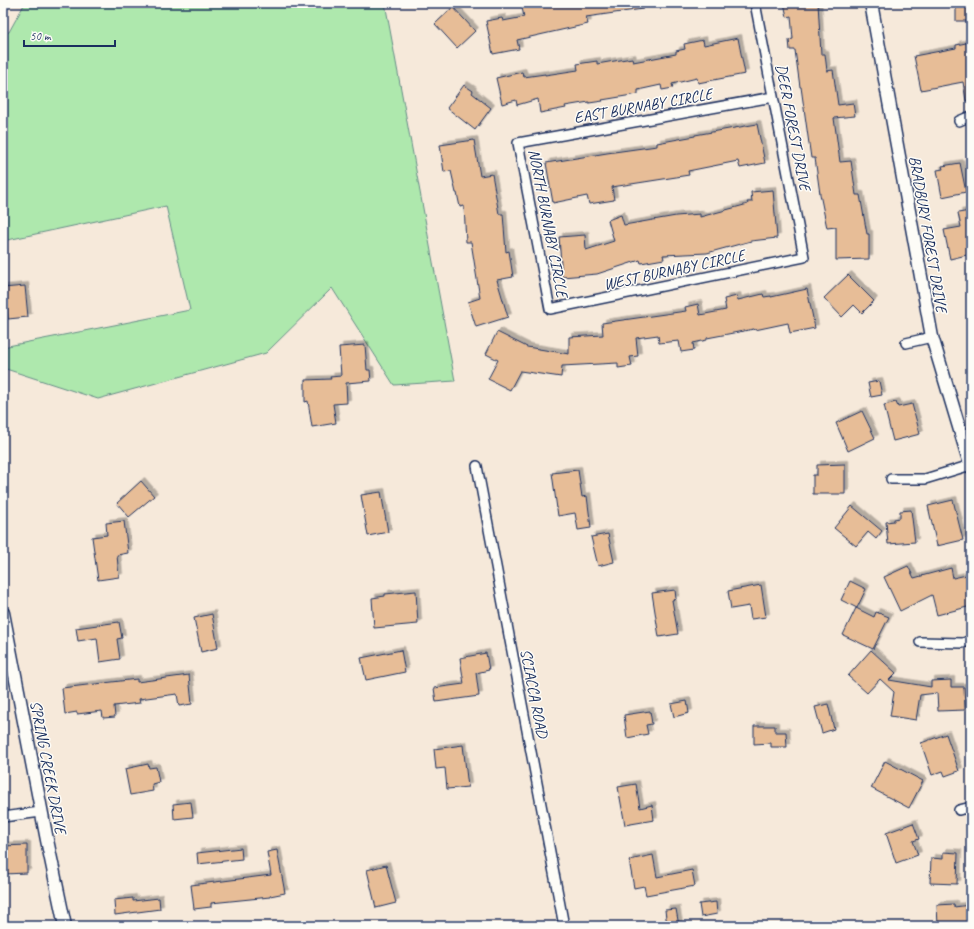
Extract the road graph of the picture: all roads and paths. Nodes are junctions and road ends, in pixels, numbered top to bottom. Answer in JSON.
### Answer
{"nodes":[{"id":1,"x":755,"y":3,"type":"edge"},
{"id":2,"x":870,"y":3,"type":"edge"},
{"id":3,"x":773,"y":97,"type":"junction"},
{"id":4,"x":971,"y":116,"type":"edge"},
{"id":5,"x":959,"y":121,"type":"dead end"},
{"id":6,"x":518,"y":143,"type":"joint"},
{"id":7,"x":804,"y":257,"type":"joint"},
{"id":8,"x":550,"y":310,"type":"joint"},
{"id":9,"x":932,"y":337,"type":"junction"},
{"id":10,"x":906,"y":344,"type":"dead end"},
{"id":11,"x":477,"y":466,"type":"dead end"},
{"id":12,"x":971,"y":466,"type":"edge"},
{"id":13,"x":891,"y":478,"type":"dead end"},
{"id":14,"x":3,"y":613,"type":"edge"},
{"id":15,"x":971,"y":640,"type":"edge"},
{"id":16,"x":920,"y":642,"type":"dead end"},
{"id":17,"x":971,"y":807,"type":"edge"},
{"id":18,"x":958,"y":810,"type":"dead end"},
{"id":19,"x":42,"y":812,"type":"junction"},
{"id":20,"x":3,"y":818,"type":"edge"},
{"id":21,"x":65,"y":926,"type":"edge"},
{"id":22,"x":564,"y":926,"type":"edge"}],
"edges":[{"from":1,"to":3,"type":"street","name":"DEER FOREST DRIVE"},
{"from":2,"to":9,"type":"street","name":"BRADBURY FOREST DRIVE"},
{"from":3,"to":6,"type":"street","name":"EAST BURNABY CIRCLE"},
{"from":3,"to":7,"type":"street","name":"DEER FOREST DRIVE"},
{"from":4,"to":5,"type":"street"},
{"from":6,"to":8,"type":"street","name":"NORTH BURNABY CIRCLE"},
{"from":7,"to":8,"type":"street","name":"WEST BURNABY CIRCLE"},
{"from":9,"to":10,"type":"street"},
{"from":9,"to":12,"type":"street","name":"BRADBURY FOREST DRIVE"},
{"from":11,"to":22,"type":"street","name":"SCIACCA ROAD"},
{"from":12,"to":13,"type":"street"},
{"from":14,"to":19,"type":"street","name":"SPRING CREEK DRIVE"},
{"from":15,"to":16,"type":"street"},
{"from":17,"to":18,"type":"street"},
{"from":19,"to":20,"type":"street"},
{"from":19,"to":21,"type":"street","name":"SPRING CREEK DRIVE"}]}
